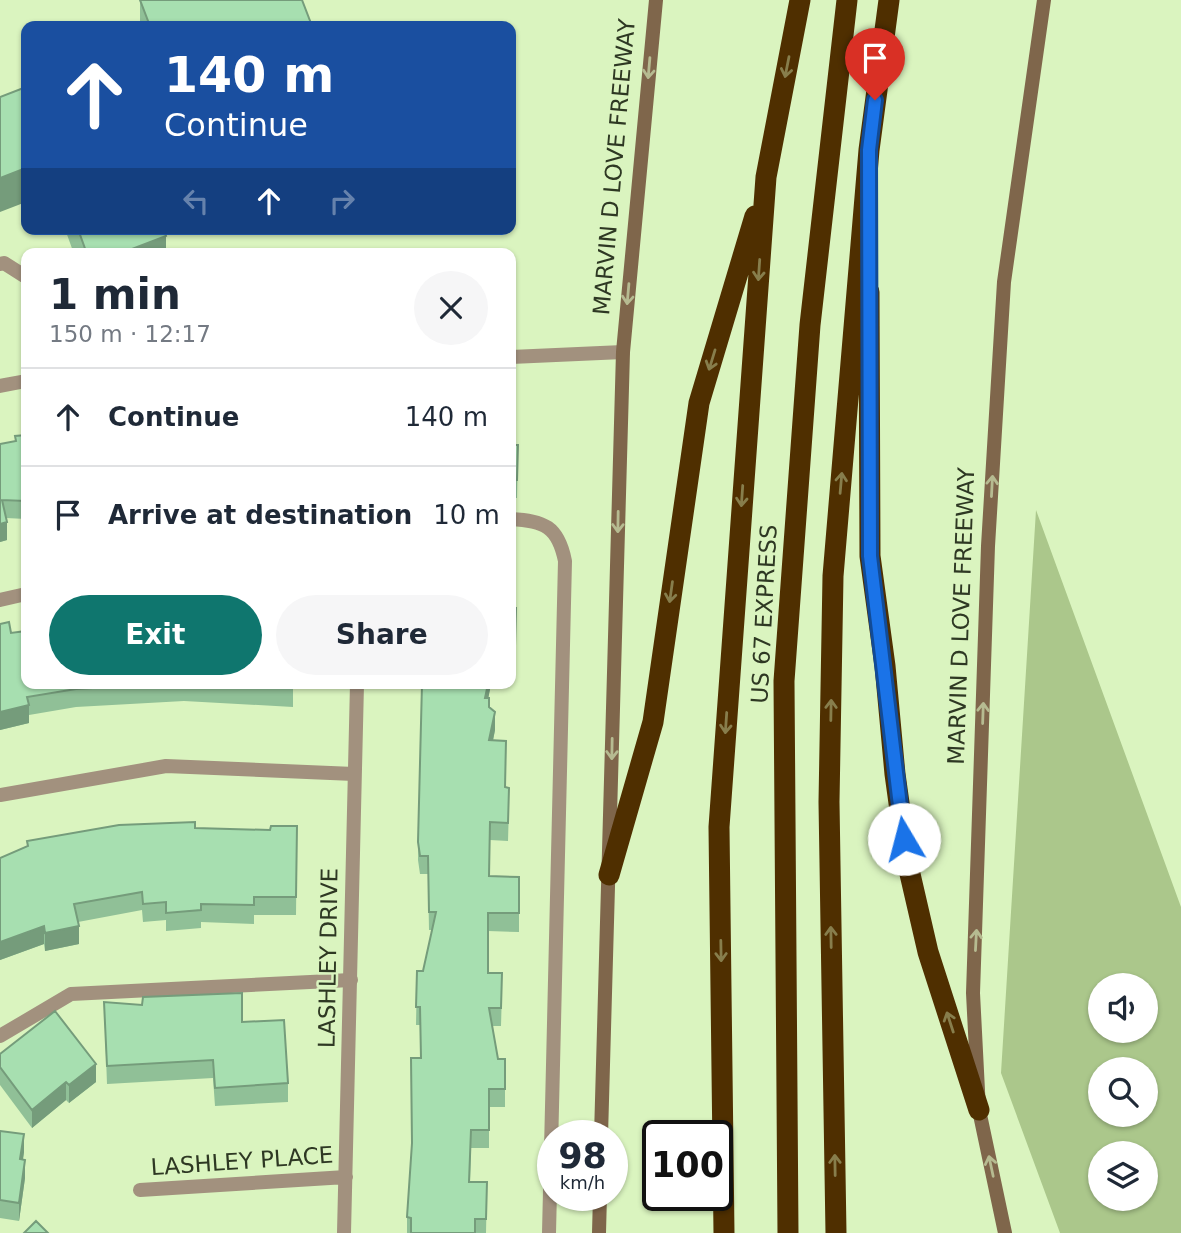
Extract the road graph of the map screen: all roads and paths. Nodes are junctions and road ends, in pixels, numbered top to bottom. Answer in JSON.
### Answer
{"nodes":[{"id":1,"x":656,"y":0,"type":"edge"},
{"id":2,"x":800,"y":0,"type":"edge"},
{"id":3,"x":847,"y":0,"type":"edge"},
{"id":4,"x":889,"y":0,"type":"edge"},
{"id":5,"x":1044,"y":0,"type":"edge"},
{"id":6,"x":869,"y":150,"type":"junction"},
{"id":7,"x":766,"y":177,"type":"junction"},
{"id":8,"x":0,"y":264,"type":"edge"},
{"id":9,"x":21,"y":274,"type":"edge"},
{"id":10,"x":622,"y":352,"type":"junction"},
{"id":11,"x":516,"y":357,"type":"edge"},
{"id":12,"x":21,"y":382,"type":"edge"},
{"id":13,"x":0,"y":386,"type":"edge"},
{"id":14,"x":516,"y":519,"type":"edge"},
{"id":15,"x":21,"y":595,"type":"edge"},
{"id":16,"x":0,"y":600,"type":"edge"},
{"id":17,"x":357,"y":689,"type":"edge"},
{"id":18,"x":354,"y":774,"type":"junction"},
{"id":19,"x":0,"y":795,"type":"edge"},
{"id":20,"x":609,"y":875,"type":"junction"},
{"id":21,"x":351,"y":980,"type":"junction"},
{"id":22,"x":0,"y":1036,"type":"edge"},
{"id":23,"x":979,"y":1110,"type":"junction"},
{"id":24,"x":601,"y":1120,"type":"edge"},
{"id":25,"x":346,"y":1177,"type":"junction"},
{"id":26,"x":140,"y":1190,"type":"dead end"},
{"id":27,"x":599,"y":1211,"type":"edge"},
{"id":28,"x":344,"y":1233,"type":"edge"},
{"id":29,"x":549,"y":1233,"type":"edge"},
{"id":30,"x":598,"y":1233,"type":"edge"},
{"id":31,"x":724,"y":1233,"type":"edge"},
{"id":32,"x":788,"y":1233,"type":"edge"},
{"id":33,"x":836,"y":1233,"type":"edge"},
{"id":34,"x":1005,"y":1233,"type":"edge"}],
"edges":[{"from":1,"to":10,"type":"main road","name":"MARVIN D LOVE FREEWAY","one_way":true},
{"from":2,"to":7,"type":"highway","one_way":true},
{"from":3,"to":32,"type":"highway","name":"US 67 EXPRESS"},
{"from":4,"to":6,"type":"highway"},
{"from":23,"to":5,"type":"main road","name":"MARVIN D LOVE FREEWAY","one_way":true},
{"from":23,"to":6,"type":"highway","one_way":true},
{"from":33,"to":6,"type":"highway","one_way":true},
{"from":7,"to":20,"type":"highway","one_way":true},
{"from":7,"to":31,"type":"highway","one_way":true},
{"from":8,"to":9,"type":"street"},
{"from":10,"to":11,"type":"street"},
{"from":10,"to":20,"type":"main road","name":"MARVIN D LOVE FREEWAY","one_way":true},
{"from":12,"to":13,"type":"street"},
{"from":14,"to":29,"type":"street"},
{"from":15,"to":16,"type":"street"},
{"from":17,"to":18,"type":"street","name":"LASHLEY DRIVE"},
{"from":18,"to":19,"type":"street"},
{"from":18,"to":21,"type":"street","name":"LASHLEY DRIVE"},
{"from":20,"to":24,"type":"main road","name":"MARVIN D LOVE FREEWAY"},
{"from":21,"to":22,"type":"street"},
{"from":21,"to":25,"type":"street","name":"LASHLEY DRIVE"},
{"from":34,"to":23,"type":"main road","name":"MARVIN D LOVE FREEWAY","one_way":true},
{"from":25,"to":26,"type":"street","name":"LASHLEY PLACE"},
{"from":25,"to":28,"type":"street","name":"LASHLEY DRIVE"},
{"from":27,"to":30,"type":"main road"}]}
